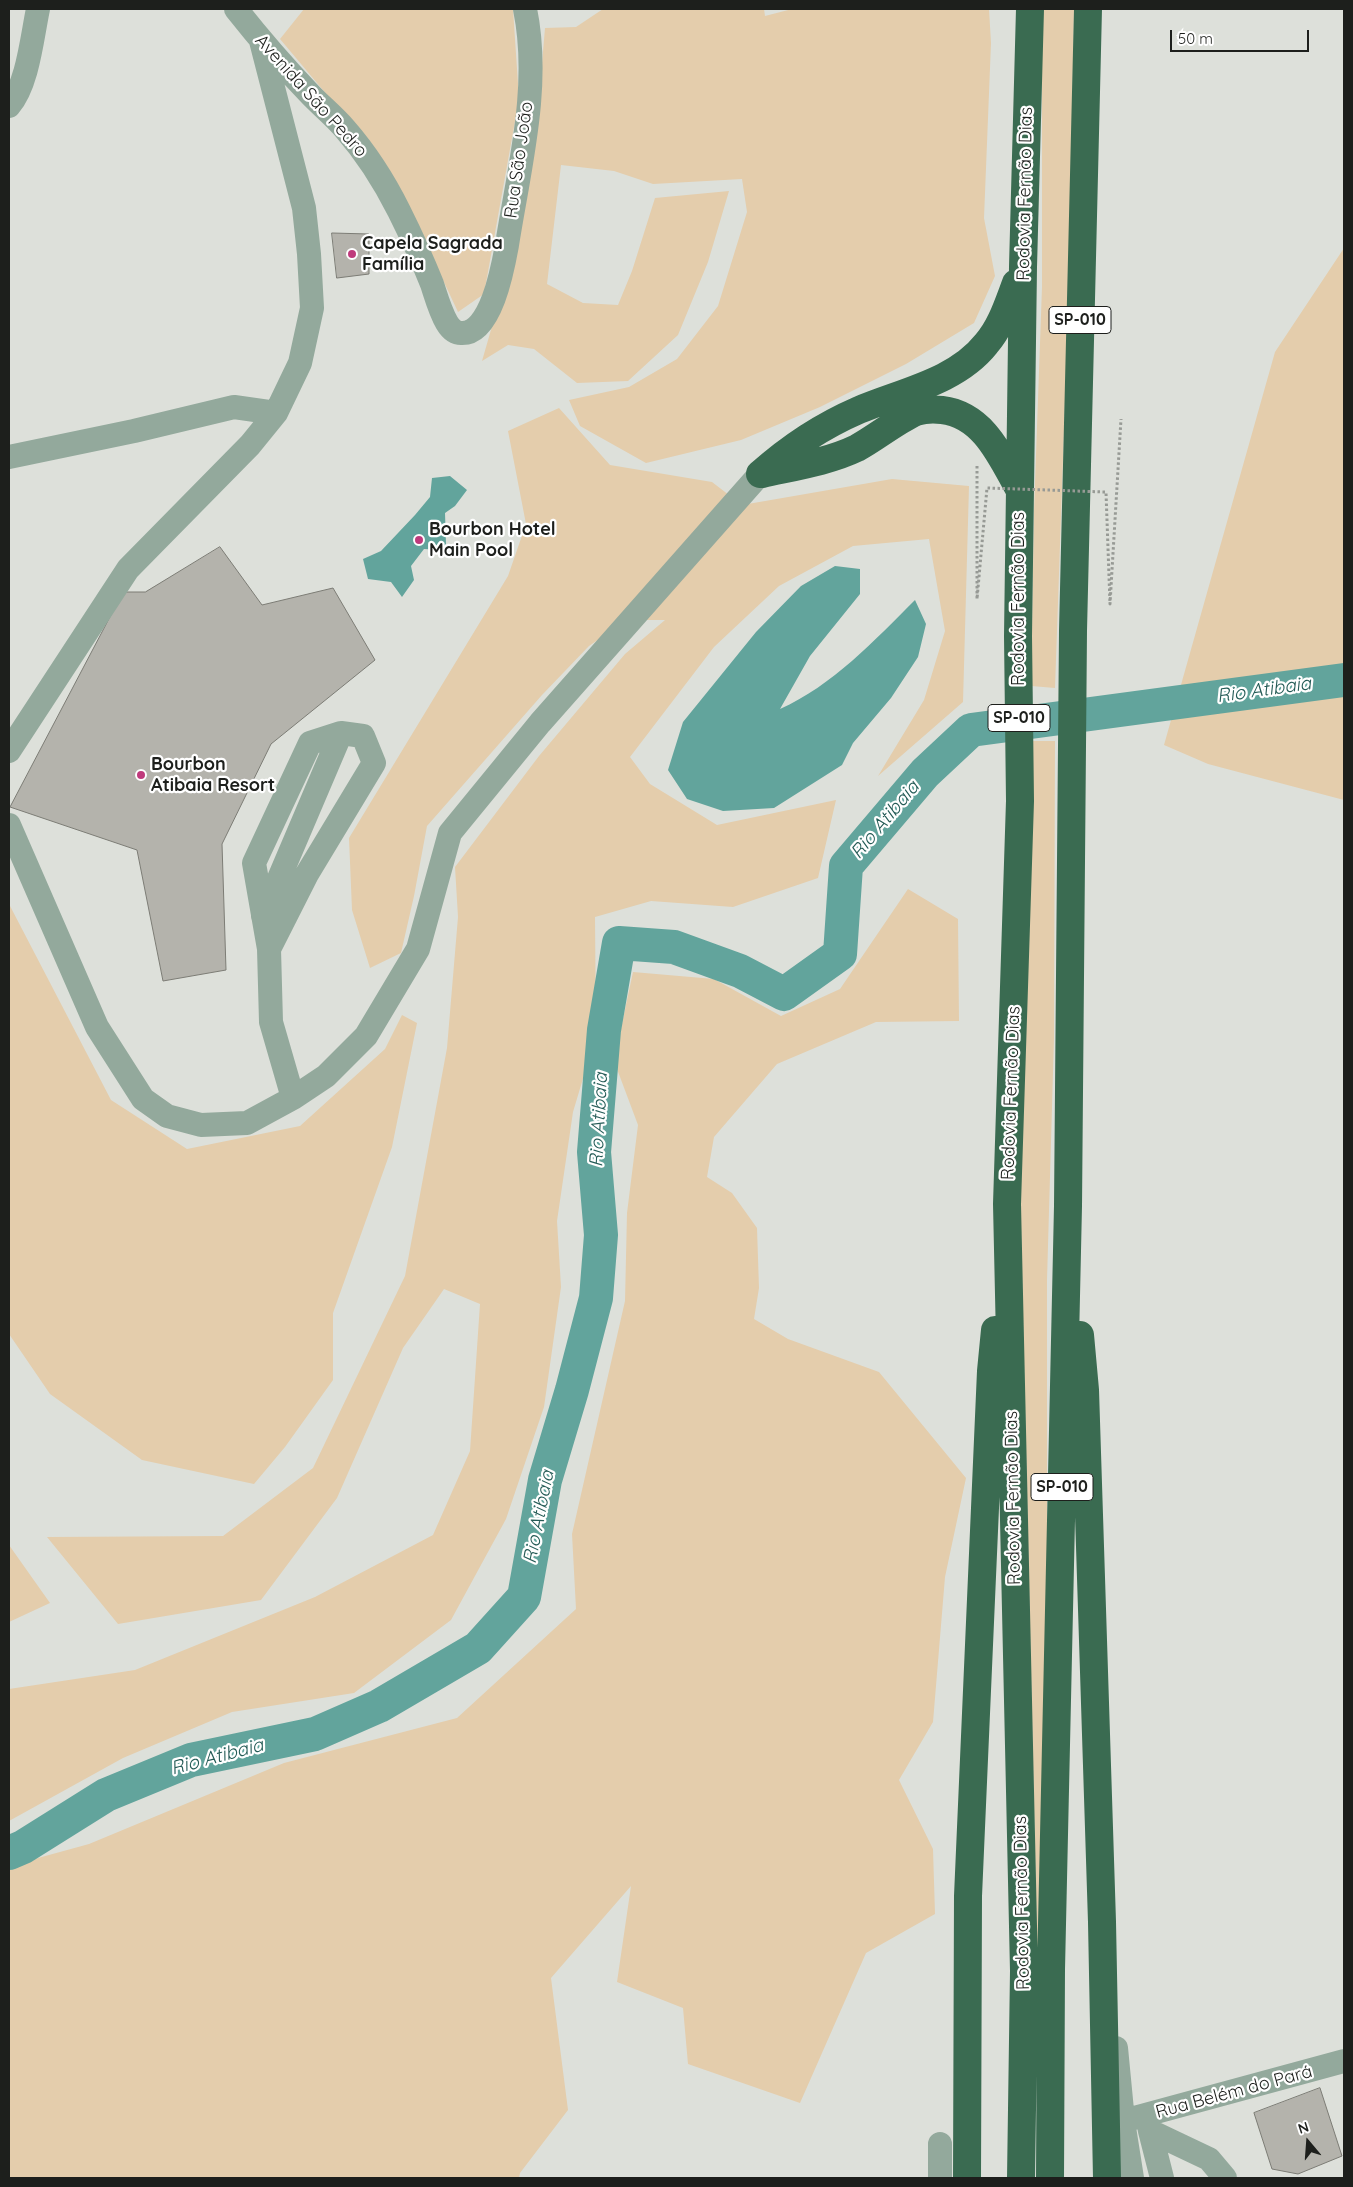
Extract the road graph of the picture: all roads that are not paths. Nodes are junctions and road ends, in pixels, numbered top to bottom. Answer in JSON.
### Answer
{"nodes":[{"id":1,"x":38,"y":9,"type":"edge"},
{"id":2,"x":236,"y":9,"type":"edge"},
{"id":3,"x":524,"y":9,"type":"edge"},
{"id":4,"x":1030,"y":9,"type":"edge"},
{"id":5,"x":1088,"y":9,"type":"edge"},
{"id":6,"x":261,"y":42,"type":"junction"},
{"id":7,"x":9,"y":106,"type":"edge"},
{"id":8,"x":1022,"y":267,"type":"junction"},
{"id":9,"x":470,"y":331,"type":"joint"},
{"id":10,"x":276,"y":413,"type":"junction"},
{"id":11,"x":9,"y":456,"type":"edge"},
{"id":12,"x":760,"y":474,"type":"junction"},
{"id":13,"x":1020,"y":490,"type":"junction"},
{"id":14,"x":9,"y":751,"type":"edge"},
{"id":15,"x":9,"y":825,"type":"edge"},
{"id":16,"x":269,"y":949,"type":"junction"},
{"id":17,"x":292,"y":1098,"type":"junction"},
{"id":18,"x":1007,"y":1204,"type":"junction"},
{"id":19,"x":1068,"y":1206,"type":"junction"},
{"id":20,"x":1102,"y":1922,"type":"junction"},
{"id":21,"x":1344,"y":2061,"type":"edge"},
{"id":22,"x":1123,"y":2121,"type":"junction"},
{"id":23,"x":1148,"y":2123,"type":"junction"},
{"id":24,"x":940,"y":2144,"type":"dead end"},
{"id":25,"x":940,"y":2178,"type":"edge"},
{"id":26,"x":967,"y":2178,"type":"edge"},
{"id":27,"x":1021,"y":2178,"type":"edge"},
{"id":28,"x":1050,"y":2178,"type":"edge"},
{"id":29,"x":1107,"y":2178,"type":"edge"},
{"id":30,"x":1132,"y":2178,"type":"edge"},
{"id":31,"x":1162,"y":2178,"type":"edge"},
{"id":32,"x":1225,"y":2178,"type":"edge"}],
"edges":[{"from":1,"to":7,"type":"street"},
{"from":2,"to":6,"type":"street","name":"Avenida São Pedro"},
{"from":3,"to":9,"type":"street","name":"Rua São João"},
{"from":4,"to":8,"type":"highway","name":"Rodovia Fernão Dias","number":"SP-010"},
{"from":5,"to":19,"type":"highway","name":"Rodovia Fernão Dias","number":"SP-010"},
{"from":6,"to":9,"type":"street","name":"Avenida São Pedro"},
{"from":6,"to":10,"type":"street"},
{"from":8,"to":12,"type":"highway"},
{"from":8,"to":13,"type":"highway","name":"Rodovia Fernão Dias","number":"SP-010"},
{"from":10,"to":11,"type":"street"},
{"from":10,"to":14,"type":"street"},
{"from":12,"to":13,"type":"highway"},
{"from":12,"to":17,"type":"street"},
{"from":13,"to":18,"type":"highway","name":"Rodovia Fernão Dias","number":"SP-010"},
{"from":15,"to":17,"type":"street"},
{"from":16,"to":16,"type":"street"},
{"from":16,"to":17,"type":"street"},
{"from":18,"to":26,"type":"highway"},
{"from":18,"to":27,"type":"highway","name":"Rodovia Fernão Dias","number":"SP-010"},
{"from":19,"to":20,"type":"highway"},
{"from":19,"to":28,"type":"highway","name":"Rodovia Fernão Dias","number":"SP-010"},
{"from":20,"to":22,"type":"street"},
{"from":20,"to":29,"type":"highway"},
{"from":21,"to":23,"type":"street","name":"Rua Belém do Pará"},
{"from":22,"to":23,"type":"street","name":"Rua Belém do Pará"},
{"from":22,"to":30,"type":"street"},
{"from":23,"to":31,"type":"street"},
{"from":23,"to":32,"type":"street"},
{"from":24,"to":25,"type":"street"}]}
